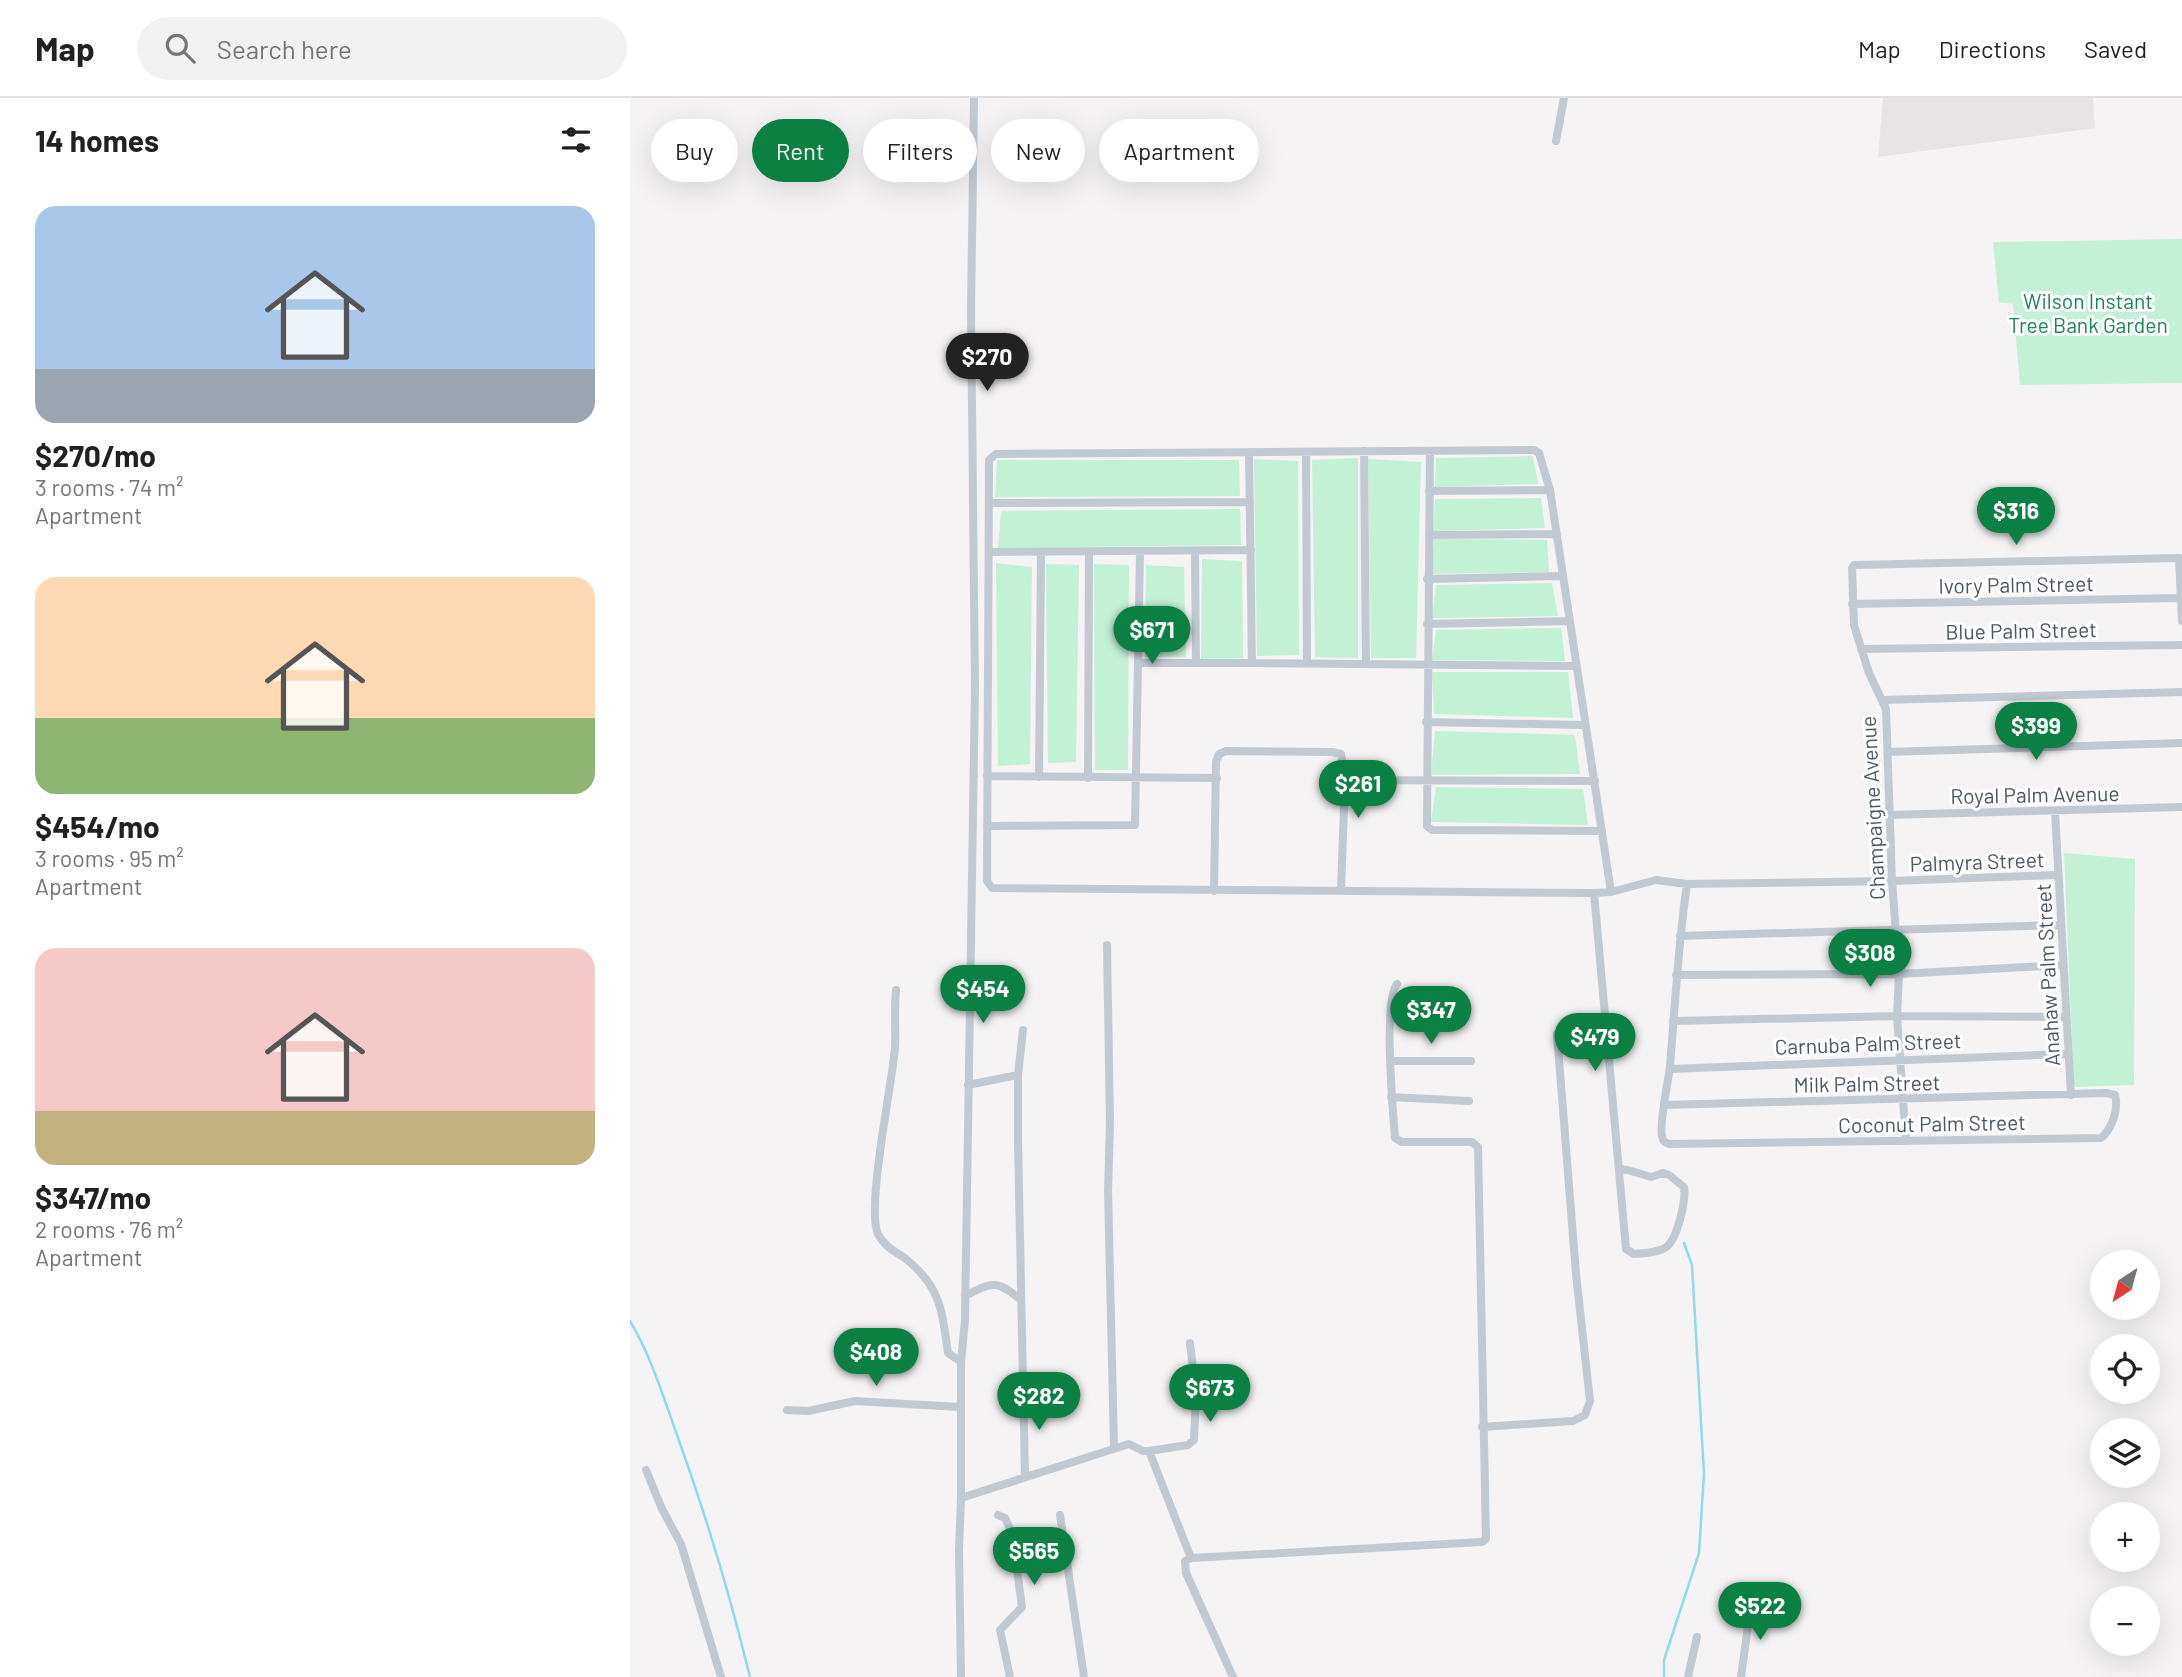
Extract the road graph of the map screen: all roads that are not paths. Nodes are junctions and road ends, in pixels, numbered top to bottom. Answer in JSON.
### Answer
{"nodes":[{"id":1,"x":974,"y":98,"type":"edge"},
{"id":2,"x":1564,"y":98,"type":"edge"},
{"id":3,"x":1556,"y":141,"type":"dead end"},
{"id":4,"x":1364,"y":451,"type":"junction"},
{"id":5,"x":1430,"y":451,"type":"junction"},
{"id":6,"x":1306,"y":452,"type":"junction"},
{"id":7,"x":1249,"y":453,"type":"junction"},
{"id":8,"x":1550,"y":490,"type":"junction"},
{"id":9,"x":1429,"y":491,"type":"junction"},
{"id":10,"x":1250,"y":502,"type":"junction"},
{"id":11,"x":989,"y":503,"type":"junction"},
{"id":12,"x":1557,"y":534,"type":"junction"},
{"id":13,"x":1429,"y":535,"type":"junction"},
{"id":14,"x":1251,"y":550,"type":"junction"},
{"id":15,"x":1195,"y":551,"type":"junction"},
{"id":16,"x":989,"y":552,"type":"junction"},
{"id":17,"x":1041,"y":553,"type":"junction"},
{"id":18,"x":1089,"y":553,"type":"junction"},
{"id":19,"x":1140,"y":553,"type":"junction"},
{"id":20,"x":1562,"y":576,"type":"junction"},
{"id":21,"x":1427,"y":579,"type":"junction"},
{"id":22,"x":2181,"y":598,"type":"edge"},
{"id":23,"x":1852,"y":604,"type":"junction"},
{"id":24,"x":1570,"y":621,"type":"junction"},
{"id":25,"x":2182,"y":621,"type":"edge"},
{"id":26,"x":1427,"y":624,"type":"junction"},
{"id":27,"x":2182,"y":645,"type":"edge"},
{"id":28,"x":1861,"y":649,"type":"junction"},
{"id":29,"x":1138,"y":663,"type":"junction"},
{"id":30,"x":1196,"y":663,"type":"junction"},
{"id":31,"x":1252,"y":663,"type":"junction"},
{"id":32,"x":1307,"y":663,"type":"junction"},
{"id":33,"x":1366,"y":664,"type":"junction"},
{"id":34,"x":1427,"y":664,"type":"junction"},
{"id":35,"x":1575,"y":666,"type":"junction"},
{"id":36,"x":2182,"y":692,"type":"edge"},
{"id":37,"x":1883,"y":700,"type":"junction"},
{"id":38,"x":1426,"y":722,"type":"junction"},
{"id":39,"x":1584,"y":725,"type":"junction"},
{"id":40,"x":2182,"y":743,"type":"edge"},
{"id":41,"x":1888,"y":751,"type":"junction"},
{"id":42,"x":987,"y":776,"type":"junction"},
{"id":43,"x":1039,"y":776,"type":"junction"},
{"id":44,"x":1088,"y":778,"type":"junction"},
{"id":45,"x":1137,"y":778,"type":"junction"},
{"id":46,"x":1217,"y":778,"type":"junction"},
{"id":47,"x":1345,"y":780,"type":"junction"},
{"id":48,"x":1595,"y":781,"type":"junction"},
{"id":49,"x":1426,"y":782,"type":"junction"},
{"id":50,"x":2182,"y":807,"type":"edge"},
{"id":51,"x":2055,"y":811,"type":"junction"},
{"id":52,"x":1889,"y":815,"type":"junction"},
{"id":53,"x":987,"y":826,"type":"junction"},
{"id":54,"x":1602,"y":831,"type":"junction"},
{"id":55,"x":2058,"y":875,"type":"junction"},
{"id":56,"x":1892,"y":881,"type":"junction"},
{"id":57,"x":1688,"y":884,"type":"junction"},
{"id":58,"x":1340,"y":890,"type":"junction"},
{"id":59,"x":1213,"y":891,"type":"junction"},
{"id":60,"x":1611,"y":892,"type":"junction"},
{"id":61,"x":1594,"y":893,"type":"junction"},
{"id":62,"x":2061,"y":925,"type":"junction"},
{"id":63,"x":1895,"y":930,"type":"junction"},
{"id":64,"x":1680,"y":936,"type":"junction"},
{"id":65,"x":1107,"y":945,"type":"dead end"},
{"id":66,"x":2062,"y":965,"type":"junction"},
{"id":67,"x":1899,"y":974,"type":"junction"},
{"id":68,"x":1676,"y":975,"type":"junction"},
{"id":69,"x":1397,"y":984,"type":"dead end"},
{"id":70,"x":896,"y":990,"type":"dead end"},
{"id":71,"x":1897,"y":1016,"type":"junction"},
{"id":72,"x":2066,"y":1017,"type":"junction"},
{"id":73,"x":1673,"y":1021,"type":"junction"},
{"id":74,"x":1023,"y":1030,"type":"dead end"},
{"id":75,"x":1557,"y":1034,"type":"dead end"},
{"id":76,"x":2068,"y":1054,"type":"junction"},
{"id":77,"x":1900,"y":1060,"type":"junction"},
{"id":78,"x":1391,"y":1061,"type":"junction"},
{"id":79,"x":1471,"y":1061,"type":"dead end"},
{"id":80,"x":1670,"y":1069,"type":"junction"},
{"id":81,"x":1018,"y":1075,"type":"junction"},
{"id":82,"x":968,"y":1085,"type":"junction"},
{"id":83,"x":2071,"y":1095,"type":"junction"},
{"id":84,"x":1391,"y":1097,"type":"junction"},
{"id":85,"x":1902,"y":1100,"type":"junction"},
{"id":86,"x":1469,"y":1101,"type":"dead end"},
{"id":87,"x":1665,"y":1105,"type":"junction"},
{"id":88,"x":1906,"y":1141,"type":"junction"},
{"id":89,"x":1619,"y":1170,"type":"junction"},
{"id":90,"x":965,"y":1296,"type":"junction"},
{"id":91,"x":1021,"y":1300,"type":"junction"},
{"id":92,"x":1190,"y":1343,"type":"dead end"},
{"id":93,"x":961,"y":1362,"type":"junction"},
{"id":94,"x":959,"y":1407,"type":"junction"},
{"id":95,"x":788,"y":1410,"type":"dead end"},
{"id":96,"x":1482,"y":1427,"type":"junction"},
{"id":97,"x":1115,"y":1447,"type":"junction"},
{"id":98,"x":1149,"y":1451,"type":"junction"},
{"id":99,"x":646,"y":1470,"type":"dead end"},
{"id":100,"x":1025,"y":1476,"type":"junction"},
{"id":101,"x":961,"y":1498,"type":"junction"},
{"id":102,"x":998,"y":1515,"type":"dead end"},
{"id":103,"x":1060,"y":1515,"type":"dead end"},
{"id":104,"x":1191,"y":1558,"type":"junction"},
{"id":105,"x":1751,"y":1604,"type":"dead end"},
{"id":106,"x":1697,"y":1637,"type":"dead end"},
{"id":107,"x":721,"y":1677,"type":"edge"},
{"id":108,"x":961,"y":1677,"type":"edge"},
{"id":109,"x":1010,"y":1677,"type":"edge"},
{"id":110,"x":1084,"y":1677,"type":"edge"},
{"id":111,"x":1233,"y":1677,"type":"edge"},
{"id":112,"x":1688,"y":1677,"type":"edge"},
{"id":113,"x":1741,"y":1677,"type":"edge"}],
"edges":[{"from":1,"to":82,"type":"street"},
{"from":2,"to":3,"type":"street"},
{"from":4,"to":5,"type":"street","name":"Palmyra Street"},
{"from":4,"to":6,"type":"street","name":"Palmyra Street"},
{"from":4,"to":33,"type":"street"},
{"from":5,"to":8,"type":"street","name":"Palmyra Street"},
{"from":5,"to":9,"type":"street"},
{"from":6,"to":7,"type":"street","name":"Palmyra Street"},
{"from":6,"to":32,"type":"street"},
{"from":7,"to":10,"type":"street"},
{"from":7,"to":11,"type":"street","name":"Palmyra Street"},
{"from":8,"to":9,"type":"street"},
{"from":8,"to":12,"type":"street"},
{"from":9,"to":13,"type":"street"},
{"from":10,"to":11,"type":"street"},
{"from":10,"to":14,"type":"street"},
{"from":11,"to":16,"type":"street","name":"Palmyra Street"},
{"from":12,"to":13,"type":"street"},
{"from":12,"to":20,"type":"street"},
{"from":13,"to":21,"type":"street"},
{"from":14,"to":15,"type":"street"},
{"from":14,"to":31,"type":"street"},
{"from":15,"to":19,"type":"street"},
{"from":15,"to":30,"type":"street"},
{"from":16,"to":17,"type":"street"},
{"from":16,"to":42,"type":"street","name":"Palmyra Street"},
{"from":17,"to":18,"type":"street"},
{"from":17,"to":43,"type":"street"},
{"from":18,"to":19,"type":"street"},
{"from":18,"to":44,"type":"street"},
{"from":19,"to":29,"type":"street"},
{"from":20,"to":21,"type":"street"},
{"from":20,"to":24,"type":"street"},
{"from":21,"to":26,"type":"street"},
{"from":22,"to":23,"type":"street","name":"Ivory Palm Street"},
{"from":22,"to":23,"type":"street","name":"Champaigne Avenue"},
{"from":22,"to":25,"type":"street"},
{"from":23,"to":28,"type":"street","name":"Champaigne Avenue"},
{"from":24,"to":26,"type":"street"},
{"from":24,"to":35,"type":"street"},
{"from":26,"to":34,"type":"street"},
{"from":27,"to":28,"type":"street","name":"Blue Palm Street"},
{"from":28,"to":37,"type":"street","name":"Champaigne Avenue"},
{"from":29,"to":30,"type":"street"},
{"from":29,"to":45,"type":"street"},
{"from":30,"to":31,"type":"street"},
{"from":31,"to":32,"type":"street"},
{"from":32,"to":33,"type":"street"},
{"from":33,"to":34,"type":"street"},
{"from":34,"to":35,"type":"street"},
{"from":34,"to":38,"type":"street"},
{"from":35,"to":39,"type":"street"},
{"from":36,"to":37,"type":"street"},
{"from":37,"to":41,"type":"street","name":"Champaigne Avenue"},
{"from":38,"to":39,"type":"street"},
{"from":38,"to":49,"type":"street"},
{"from":39,"to":48,"type":"street"},
{"from":40,"to":41,"type":"street"},
{"from":41,"to":52,"type":"street","name":"Champaigne Avenue"},
{"from":42,"to":43,"type":"street"},
{"from":42,"to":53,"type":"street","name":"Palmyra Street"},
{"from":43,"to":44,"type":"street"},
{"from":44,"to":45,"type":"street"},
{"from":45,"to":46,"type":"street"},
{"from":45,"to":53,"type":"street"},
{"from":46,"to":47,"type":"street"},
{"from":46,"to":59,"type":"street"},
{"from":47,"to":49,"type":"street"},
{"from":47,"to":58,"type":"street"},
{"from":48,"to":49,"type":"street"},
{"from":48,"to":54,"type":"street"},
{"from":49,"to":54,"type":"street"},
{"from":50,"to":51,"type":"street","name":"Royal Palm Avenue"},
{"from":51,"to":52,"type":"street","name":"Royal Palm Avenue"},
{"from":51,"to":55,"type":"street","name":"Anahaw Palm Street"},
{"from":52,"to":56,"type":"street","name":"Champaigne Avenue"},
{"from":53,"to":59,"type":"street","name":"Palmyra Street"},
{"from":54,"to":60,"type":"street"},
{"from":55,"to":56,"type":"street","name":"Palmyra Street"},
{"from":55,"to":62,"type":"street","name":"Anahaw Palm Street"},
{"from":56,"to":57,"type":"street","name":"Palmyra Street"},
{"from":56,"to":63,"type":"street","name":"Champaigne Avenue"},
{"from":57,"to":60,"type":"street","name":"Palmyra Street"},
{"from":57,"to":64,"type":"street"},
{"from":58,"to":59,"type":"street","name":"Palmyra Street"},
{"from":58,"to":61,"type":"street","name":"Palmyra Street"},
{"from":60,"to":61,"type":"street","name":"Palmyra Street"},
{"from":61,"to":89,"type":"street"},
{"from":62,"to":63,"type":"street"},
{"from":62,"to":66,"type":"street","name":"Anahaw Palm Street"},
{"from":63,"to":64,"type":"street"},
{"from":63,"to":67,"type":"street","name":"Champaigne Avenue"},
{"from":64,"to":68,"type":"street"},
{"from":65,"to":97,"type":"street"},
{"from":66,"to":67,"type":"street"},
{"from":66,"to":72,"type":"street","name":"Anahaw Palm Street"},
{"from":67,"to":68,"type":"street"},
{"from":67,"to":71,"type":"street","name":"Champaigne Avenue"},
{"from":68,"to":73,"type":"street"},
{"from":69,"to":78,"type":"street"},
{"from":70,"to":93,"type":"street"},
{"from":71,"to":72,"type":"street"},
{"from":71,"to":73,"type":"street"},
{"from":71,"to":77,"type":"street","name":"Champaigne Avenue"},
{"from":72,"to":76,"type":"street","name":"Anahaw Palm Street"},
{"from":73,"to":80,"type":"street"},
{"from":74,"to":81,"type":"street"},
{"from":75,"to":96,"type":"street"},
{"from":76,"to":77,"type":"street","name":"Carnuba Palm Street"},
{"from":76,"to":83,"type":"street","name":"Anahaw Palm Street"},
{"from":77,"to":80,"type":"street","name":"Carnuba Palm Street"},
{"from":77,"to":85,"type":"street","name":"Champaigne Avenue"},
{"from":78,"to":79,"type":"street"},
{"from":78,"to":84,"type":"street"},
{"from":80,"to":87,"type":"street"},
{"from":81,"to":82,"type":"street"},
{"from":81,"to":91,"type":"street"},
{"from":82,"to":90,"type":"street"},
{"from":83,"to":85,"type":"street","name":"Milk Palm Street"},
{"from":83,"to":88,"type":"street","name":"Coconut Palm Street"},
{"from":84,"to":86,"type":"street"},
{"from":84,"to":96,"type":"street"},
{"from":85,"to":87,"type":"street","name":"Milk Palm Street"},
{"from":85,"to":88,"type":"street","name":"Champaigne Avenue"},
{"from":87,"to":88,"type":"street","name":"Coconut Palm Street"},
{"from":89,"to":89,"type":"street"},
{"from":90,"to":91,"type":"street"},
{"from":90,"to":93,"type":"street"},
{"from":91,"to":100,"type":"street"},
{"from":92,"to":98,"type":"street"},
{"from":93,"to":94,"type":"street"},
{"from":94,"to":95,"type":"street"},
{"from":94,"to":101,"type":"street"},
{"from":96,"to":104,"type":"street"},
{"from":97,"to":98,"type":"street"},
{"from":97,"to":100,"type":"street"},
{"from":98,"to":104,"type":"street"},
{"from":99,"to":107,"type":"street"},
{"from":100,"to":101,"type":"street"},
{"from":101,"to":108,"type":"street"},
{"from":102,"to":109,"type":"street"},
{"from":103,"to":110,"type":"street"},
{"from":104,"to":111,"type":"street"},
{"from":105,"to":113,"type":"street"},
{"from":106,"to":112,"type":"street"}]}
